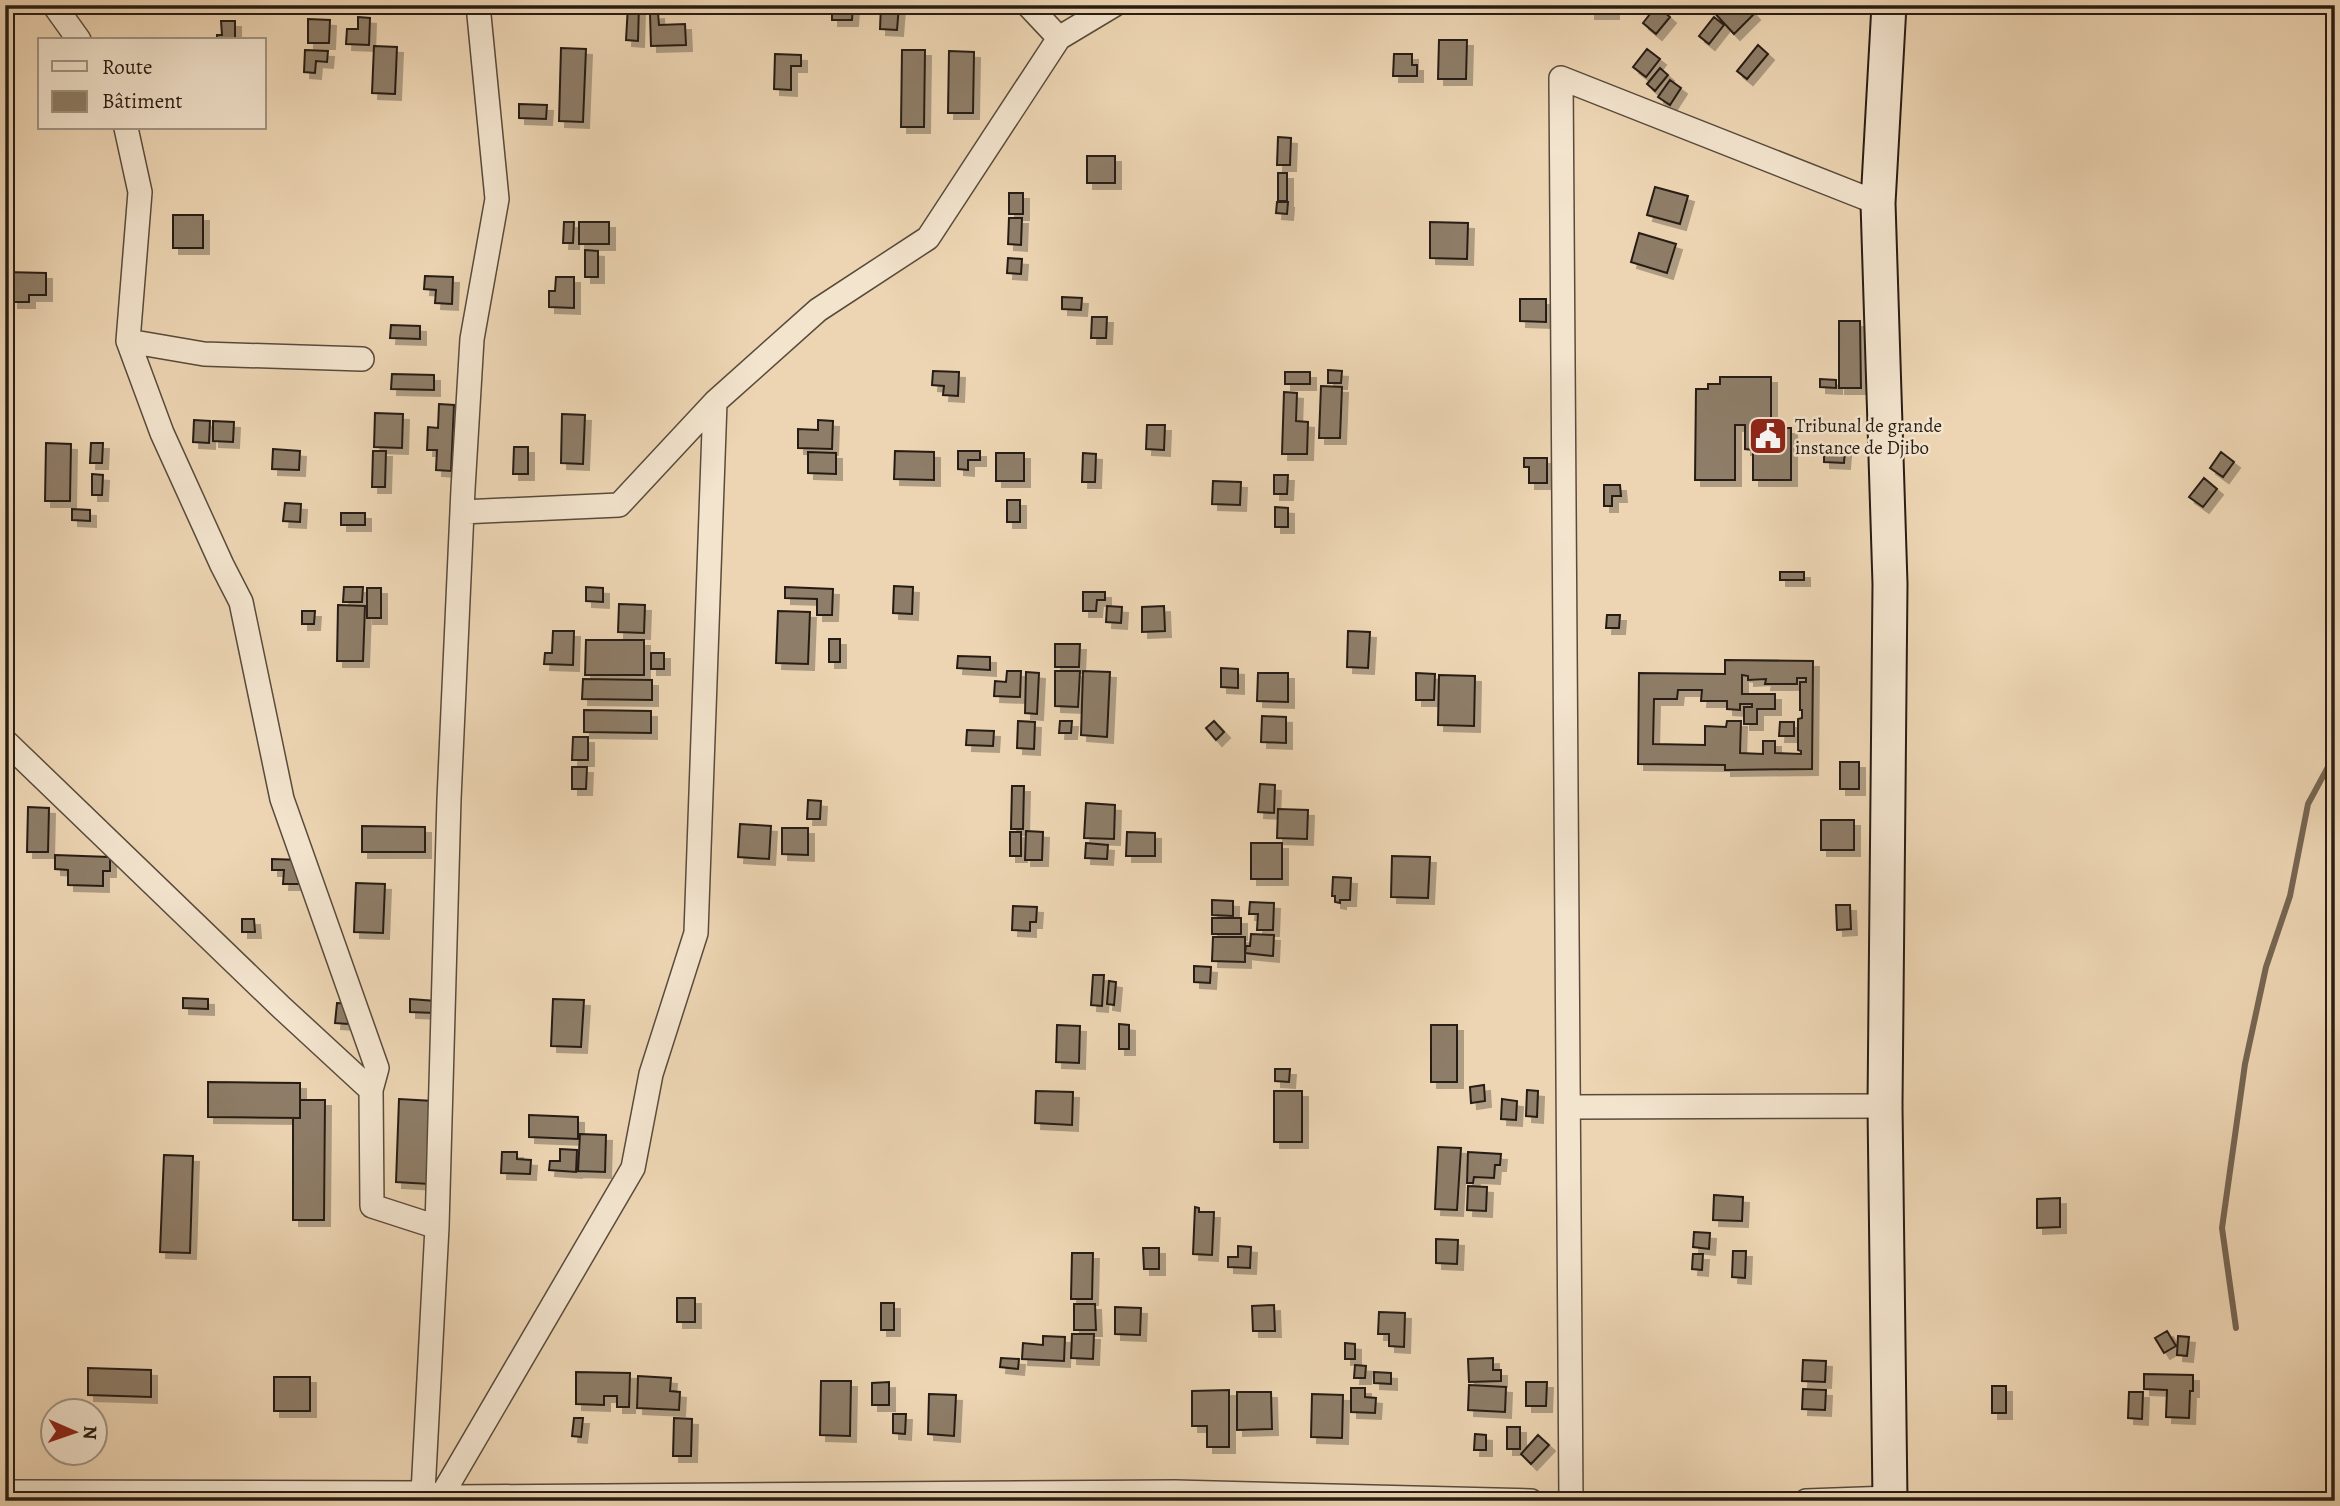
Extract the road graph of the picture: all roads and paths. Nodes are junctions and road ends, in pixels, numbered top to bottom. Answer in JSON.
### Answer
{"nodes":[{"id":1,"x":54,"y":5,"type":"edge"},
{"id":2,"x":478,"y":5,"type":"edge"},
{"id":3,"x":1028,"y":5,"type":"edge"},
{"id":4,"x":1114,"y":5,"type":"edge"},
{"id":5,"x":1889,"y":5,"type":"edge"},
{"id":6,"x":78,"y":38,"type":"edge"},
{"id":7,"x":1059,"y":38,"type":"junction"},
{"id":8,"x":125,"y":130,"type":"edge"},
{"id":9,"x":1878,"y":203,"type":"junction"},
{"id":10,"x":128,"y":341,"type":"junction"},
{"id":11,"x":362,"y":359,"type":"dead end"},
{"id":12,"x":715,"y":402,"type":"junction"},
{"id":13,"x":462,"y":512,"type":"junction"},
{"id":14,"x":5,"y":741,"type":"edge"},
{"id":15,"x":371,"y":1090,"type":"junction"},
{"id":16,"x":1885,"y":1106,"type":"junction"},
{"id":17,"x":1570,"y":1107,"type":"junction"},
{"id":18,"x":437,"y":1227,"type":"junction"},
{"id":19,"x":5,"y":1492,"type":"edge"},
{"id":20,"x":443,"y":1496,"type":"edge"},
{"id":21,"x":1175,"y":1497,"type":"edge"},
{"id":22,"x":905,"y":1498,"type":"edge"},
{"id":23,"x":1890,"y":1500,"type":"edge"},
{"id":24,"x":1531,"y":1501,"type":"edge"},
{"id":25,"x":1571,"y":1501,"type":"edge"},
{"id":26,"x":1806,"y":1501,"type":"edge"}],
"edges":[{"from":1,"to":6,"type":"street"},
{"from":2,"to":13,"type":"street"},
{"from":3,"to":7,"type":"street"},
{"from":4,"to":7,"type":"street"},
{"from":5,"to":9,"type":"main road"},
{"from":7,"to":12,"type":"street"},
{"from":8,"to":10,"type":"street"},
{"from":9,"to":16,"type":"main road"},
{"from":9,"to":17,"type":"street"},
{"from":10,"to":11,"type":"street"},
{"from":10,"to":15,"type":"street"},
{"from":12,"to":13,"type":"street"},
{"from":12,"to":20,"type":"street"},
{"from":13,"to":18,"type":"street"},
{"from":14,"to":15,"type":"street"},
{"from":15,"to":18,"type":"street"},
{"from":16,"to":17,"type":"street"},
{"from":16,"to":23,"type":"main road"},
{"from":17,"to":25,"type":"street"},
{"from":18,"to":20,"type":"street"},
{"from":19,"to":20,"type":"street"},
{"from":20,"to":22,"type":"street"},
{"from":21,"to":22,"type":"street"},
{"from":21,"to":24,"type":"street"},
{"from":23,"to":26,"type":"street"}]}
